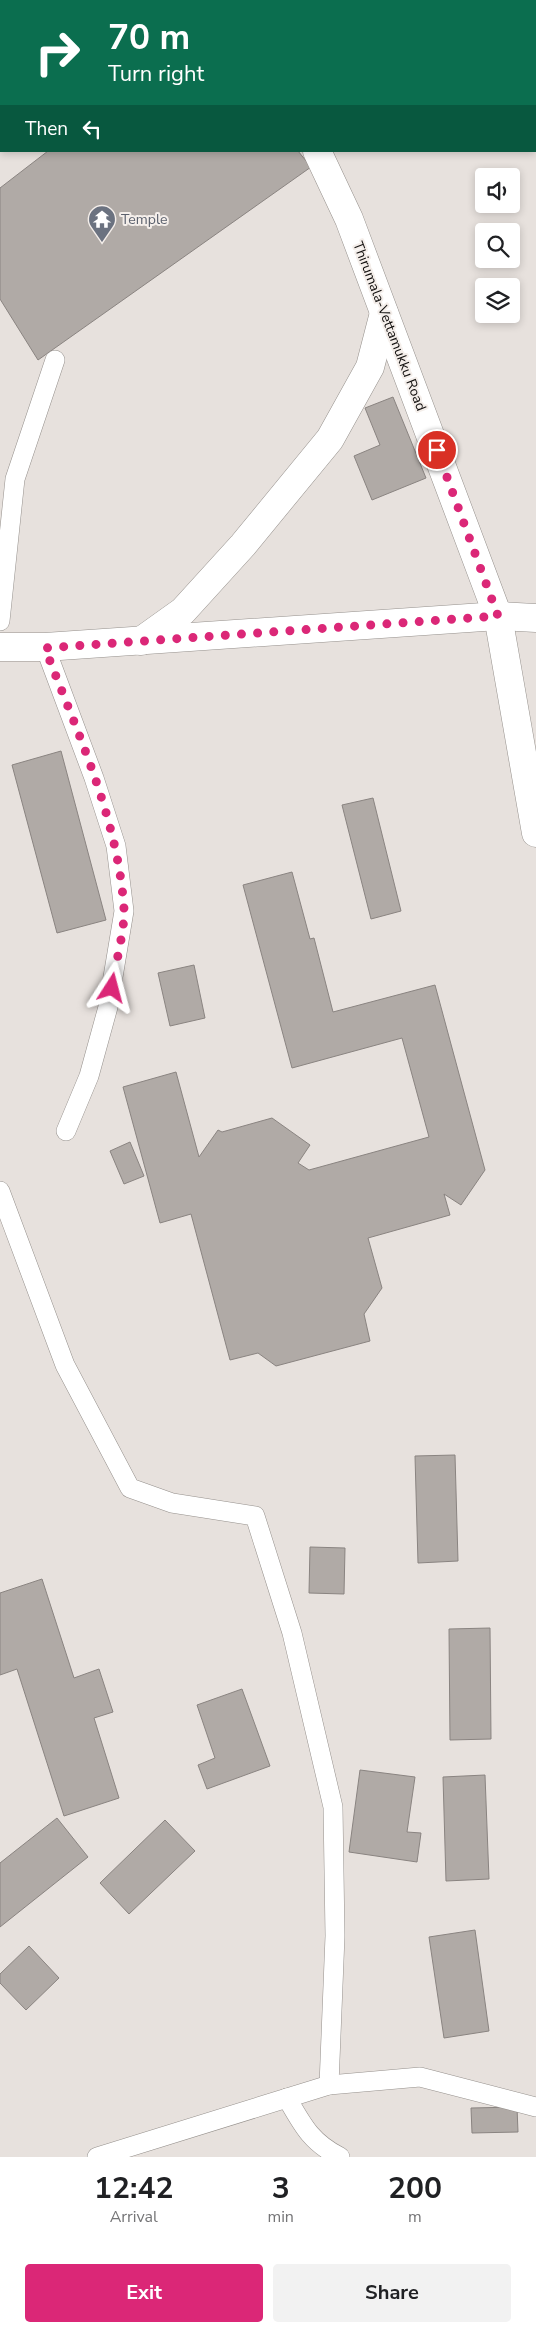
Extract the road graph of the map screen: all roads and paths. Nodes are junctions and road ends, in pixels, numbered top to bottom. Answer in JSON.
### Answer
{"nodes":[{"id":1,"x":318,"y":152,"type":"edge"},
{"id":2,"x":384,"y":313,"type":"junction"},
{"id":3,"x":55,"y":360,"type":"dead end"},
{"id":4,"x":498,"y":616,"type":"junction"},
{"id":5,"x":536,"y":618,"type":"edge"},
{"id":6,"x":0,"y":621,"type":"edge"},
{"id":7,"x":141,"y":641,"type":"junction"},
{"id":8,"x":0,"y":647,"type":"edge"},
{"id":9,"x":45,"y":648,"type":"junction"},
{"id":10,"x":536,"y":834,"type":"edge"},
{"id":11,"x":66,"y":1130,"type":"dead end"},
{"id":12,"x":0,"y":1191,"type":"edge"},
{"id":13,"x":329,"y":2085,"type":"junction"},
{"id":14,"x":287,"y":2098,"type":"junction"},
{"id":15,"x":536,"y":2107,"type":"edge"},
{"id":16,"x":324,"y":2153,"type":"edge"},
{"id":17,"x":97,"y":2157,"type":"edge"},
{"id":18,"x":340,"y":2157,"type":"edge"}],
"edges":[{"from":1,"to":2,"type":"main road","name":"Thirumala-Vettamukku Road"},
{"from":2,"to":4,"type":"main road","name":"Thirumala-Vettamukku Road"},
{"from":2,"to":7,"type":"main road"},
{"from":3,"to":6,"type":"lane"},
{"from":4,"to":5,"type":"main road"},
{"from":4,"to":7,"type":"main road"},
{"from":4,"to":10,"type":"main road","name":"Thirumala-Vettamukku Road"},
{"from":7,"to":9,"type":"main road"},
{"from":8,"to":9,"type":"main road"},
{"from":9,"to":11,"type":"lane"},
{"from":12,"to":13,"type":"lane"},
{"from":13,"to":14,"type":"lane"},
{"from":13,"to":15,"type":"lane"},
{"from":14,"to":16,"type":"lane"},
{"from":14,"to":17,"type":"lane"},
{"from":16,"to":18,"type":"lane"}]}
